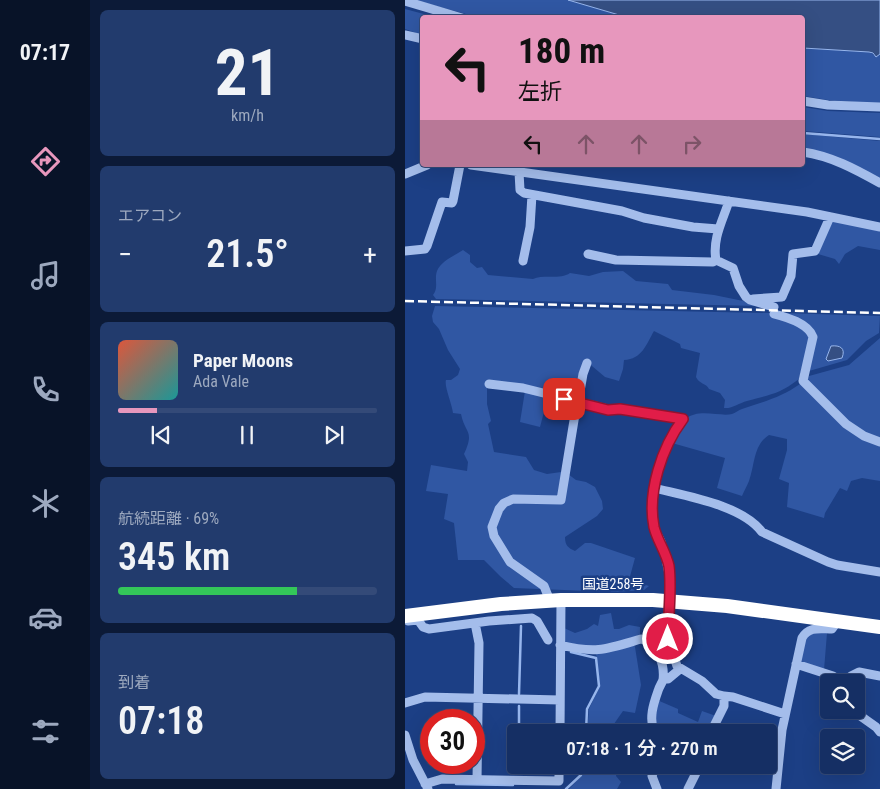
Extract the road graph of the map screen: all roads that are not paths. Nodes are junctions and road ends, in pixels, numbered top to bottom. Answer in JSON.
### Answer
{"nodes":[{"id":1,"x":405,"y":1,"type":"edge"},
{"id":2,"x":452,"y":15,"type":"edge"},
{"id":3,"x":405,"y":35,"type":"edge"},
{"id":4,"x":420,"y":38,"type":"edge"},
{"id":5,"x":805,"y":101,"type":"edge"},
{"id":6,"x":880,"y":108,"type":"edge"},
{"id":7,"x":805,"y":152,"type":"edge"},
{"id":8,"x":422,"y":167,"type":"edge"},
{"id":9,"x":460,"y":167,"type":"edge"},
{"id":10,"x":494,"y":167,"type":"edge"},
{"id":11,"x":516,"y":169,"type":"edge"},
{"id":12,"x":405,"y":174,"type":"edge"},
{"id":13,"x":880,"y":183,"type":"edge"},
{"id":14,"x":532,"y":195,"type":"junction"},
{"id":15,"x":729,"y":201,"type":"junction"},
{"id":16,"x":830,"y":217,"type":"junction"},
{"id":17,"x":880,"y":228,"type":"edge"},
{"id":18,"x":718,"y":229,"type":"junction"},
{"id":19,"x":405,"y":251,"type":"edge"},
{"id":20,"x":588,"y":254,"type":"dead end"},
{"id":21,"x":716,"y":260,"type":"junction"},
{"id":22,"x":523,"y":261,"type":"dead end"},
{"id":23,"x":750,"y":300,"type":"junction"},
{"id":24,"x":587,"y":364,"type":"dead end"},
{"id":25,"x":489,"y":384,"type":"dead end"},
{"id":26,"x":578,"y":402,"type":"junction"},
{"id":27,"x":880,"y":442,"type":"edge"},
{"id":28,"x":654,"y":488,"type":"junction"},
{"id":29,"x":880,"y":572,"type":"edge"},
{"id":30,"x":555,"y":600,"type":"junction"},
{"id":31,"x":405,"y":616,"type":"edge"},
{"id":32,"x":405,"y":622,"type":"edge"},
{"id":33,"x":837,"y":622,"type":"junction"},
{"id":34,"x":475,"y":623,"type":"junction"},
{"id":35,"x":880,"y":627,"type":"edge"},
{"id":36,"x":548,"y":640,"type":"dead end"},
{"id":37,"x":560,"y":646,"type":"junction"},
{"id":38,"x":796,"y":664,"type":"junction"},
{"id":39,"x":679,"y":669,"type":"junction"},
{"id":40,"x":827,"y":674,"type":"edge"},
{"id":41,"x":855,"y":674,"type":"edge"},
{"id":42,"x":880,"y":676,"type":"edge"},
{"id":43,"x":663,"y":679,"type":"junction"},
{"id":44,"x":725,"y":696,"type":"junction"},
{"id":45,"x":478,"y":698,"type":"junction"},
{"id":46,"x":560,"y":700,"type":"junction"},
{"id":47,"x":405,"y":703,"type":"edge"},
{"id":48,"x":785,"y":714,"type":"junction"},
{"id":49,"x":865,"y":719,"type":"edge"},
{"id":50,"x":560,"y":724,"type":"edge"},
{"id":51,"x":651,"y":724,"type":"edge"},
{"id":52,"x":715,"y":724,"type":"edge"},
{"id":53,"x":880,"y":732,"type":"edge"},
{"id":54,"x":405,"y":739,"type":"edge"},
{"id":55,"x":653,"y":774,"type":"edge"},
{"id":56,"x":696,"y":774,"type":"edge"},
{"id":57,"x":477,"y":780,"type":"junction"},
{"id":58,"x":559,"y":785,"type":"edge"},
{"id":59,"x":426,"y":787,"type":"edge"},
{"id":60,"x":657,"y":789,"type":"edge"},
{"id":61,"x":688,"y":789,"type":"edge"},
{"id":62,"x":777,"y":789,"type":"edge"}],
"edges":[{"from":1,"to":2,"type":"street"},
{"from":3,"to":4,"type":"street"},
{"from":5,"to":6,"type":"street"},
{"from":7,"to":13,"type":"street"},
{"from":8,"to":12,"type":"street"},
{"from":9,"to":19,"type":"street"},
{"from":10,"to":11,"type":"street"},
{"from":11,"to":14,"type":"street"},
{"from":11,"to":15,"type":"street"},
{"from":14,"to":18,"type":"street"},
{"from":14,"to":22,"type":"street"},
{"from":15,"to":16,"type":"street"},
{"from":15,"to":18,"type":"street"},
{"from":16,"to":17,"type":"street"},
{"from":16,"to":23,"type":"street"},
{"from":18,"to":21,"type":"street"},
{"from":20,"to":21,"type":"street"},
{"from":21,"to":23,"type":"street"},
{"from":23,"to":27,"type":"street"},
{"from":24,"to":26,"type":"street"},
{"from":25,"to":26,"type":"street"},
{"from":26,"to":28,"type":"street"},
{"from":26,"to":30,"type":"street"},
{"from":28,"to":29,"type":"street"},
{"from":28,"to":39,"type":"street","bridge":true},
{"from":30,"to":31,"type":"highway","name":"国道258号"},
{"from":30,"to":33,"type":"highway","name":"国道258号"},
{"from":30,"to":37,"type":"street"},
{"from":32,"to":34,"type":"street"},
{"from":33,"to":35,"type":"highway","name":"国道258号"},
{"from":33,"to":38,"type":"street"},
{"from":34,"to":36,"type":"street"},
{"from":34,"to":45,"type":"street"},
{"from":37,"to":43,"type":"street"},
{"from":37,"to":46,"type":"street"},
{"from":38,"to":40,"type":"street"},
{"from":38,"to":48,"type":"street"},
{"from":39,"to":43,"type":"street"},
{"from":39,"to":44,"type":"street"},
{"from":41,"to":42,"type":"street"},
{"from":43,"to":51,"type":"street"},
{"from":44,"to":48,"type":"street"},
{"from":44,"to":52,"type":"street"},
{"from":45,"to":46,"type":"street"},
{"from":45,"to":47,"type":"street"},
{"from":45,"to":57,"type":"street"},
{"from":46,"to":50,"type":"street"},
{"from":48,"to":62,"type":"street"},
{"from":49,"to":53,"type":"street"},
{"from":54,"to":59,"type":"street"},
{"from":55,"to":60,"type":"street"},
{"from":56,"to":61,"type":"street"},
{"from":57,"to":58,"type":"street"},
{"from":57,"to":59,"type":"street"}]}
